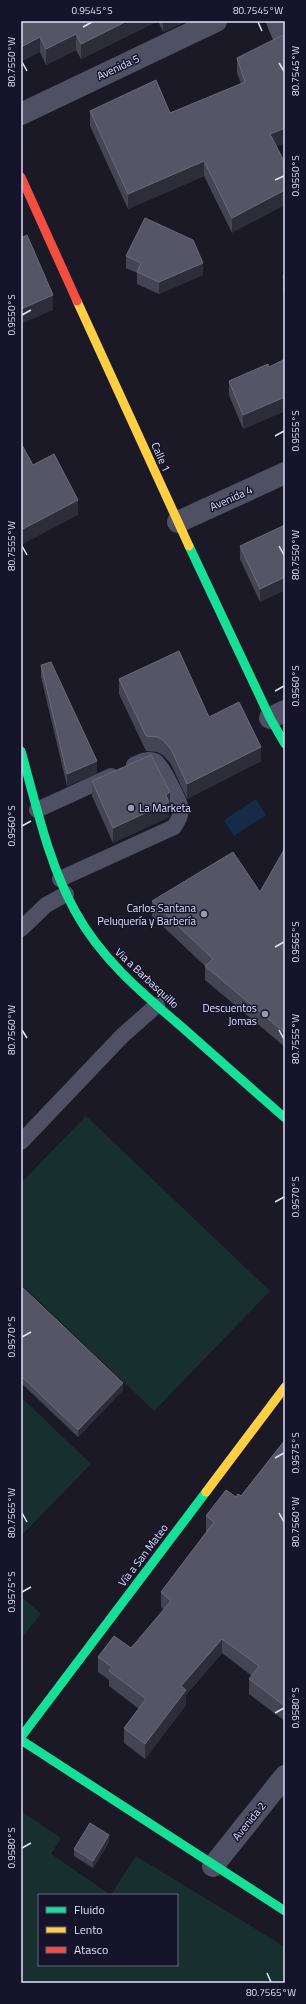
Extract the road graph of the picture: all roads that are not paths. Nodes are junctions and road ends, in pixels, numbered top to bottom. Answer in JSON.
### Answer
{"nodes":[{"id":1,"x":216,"y":21,"type":"edge"},
{"id":2,"x":276,"y":21,"type":"edge"},
{"id":3,"x":285,"y":40,"type":"edge"},
{"id":4,"x":21,"y":114,"type":"edge"},
{"id":5,"x":21,"y":177,"type":"edge"},
{"id":6,"x":285,"y":474,"type":"edge"},
{"id":7,"x":178,"y":522,"type":"junction"},
{"id":8,"x":278,"y":715,"type":"edge"},
{"id":9,"x":285,"y":744,"type":"edge"},
{"id":10,"x":21,"y":751,"type":"edge"},
{"id":11,"x":37,"y":810,"type":"junction"},
{"id":12,"x":60,"y":879,"type":"junction"},
{"id":13,"x":66,"y":894,"type":"junction"},
{"id":14,"x":21,"y":929,"type":"edge"},
{"id":15,"x":157,"y":1005,"type":"junction"},
{"id":16,"x":285,"y":1118,"type":"edge"},
{"id":17,"x":21,"y":1142,"type":"edge"},
{"id":18,"x":285,"y":1387,"type":"edge"},
{"id":19,"x":21,"y":1737,"type":"edge"},
{"id":20,"x":21,"y":1740,"type":"edge"},
{"id":21,"x":285,"y":1776,"type":"edge"},
{"id":22,"x":213,"y":1866,"type":"junction"},
{"id":23,"x":285,"y":1911,"type":"edge"}],
"edges":[{"from":1,"to":4,"type":"street","name":"Avenida 5"},
{"from":2,"to":3,"type":"street"},
{"from":5,"to":7,"type":"street","name":"Calle 1"},
{"from":6,"to":7,"type":"street","name":"Avenida 4"},
{"from":7,"to":8,"type":"street","name":"Calle 1"},
{"from":8,"to":9,"type":"street","name":"Calle 1"},
{"from":10,"to":11,"type":"street","name":"Via a Barbasquillo"},
{"from":11,"to":12,"type":"street","name":"Via a Barbasquillo"},
{"from":11,"to":12,"type":"lane"},
{"from":12,"to":13,"type":"street","name":"Via a Barbasquillo"},
{"from":13,"to":14,"type":"lane"},
{"from":13,"to":15,"type":"street","name":"Via a Barbasquillo"},
{"from":15,"to":16,"type":"street","name":"Via a Barbasquillo"},
{"from":15,"to":17,"type":"lane"},
{"from":18,"to":19,"type":"street","name":"Vía a San Mateo"},
{"from":20,"to":22,"type":"street"},
{"from":21,"to":22,"type":"street","name":"Avenida 2"},
{"from":22,"to":23,"type":"street"}]}
